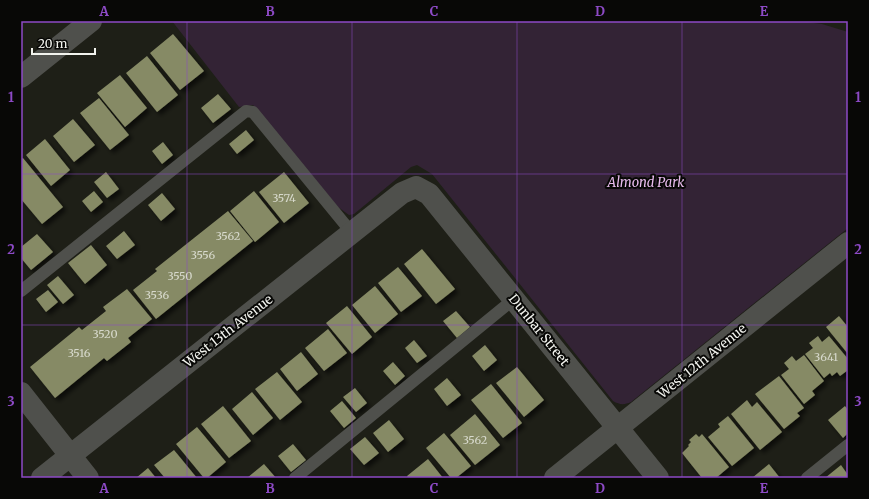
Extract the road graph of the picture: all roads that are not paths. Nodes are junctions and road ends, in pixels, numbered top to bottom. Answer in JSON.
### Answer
{"nodes":[{"id":1,"x":92,"y":21,"type":"edge"},
{"id":2,"x":21,"y":77,"type":"edge"},
{"id":3,"x":416,"y":187,"type":"joint"},
{"id":4,"x":352,"y":233,"type":"junction"},
{"id":5,"x":848,"y":243,"type":"edge"},
{"id":6,"x":21,"y":291,"type":"edge"},
{"id":7,"x":514,"y":299,"type":"junction"},
{"id":8,"x":21,"y":393,"type":"edge"},
{"id":9,"x":618,"y":428,"type":"junction"},
{"id":10,"x":848,"y":445,"type":"edge"},
{"id":11,"x":70,"y":456,"type":"junction"},
{"id":12,"x":42,"y":478,"type":"edge"},
{"id":13,"x":88,"y":478,"type":"edge"},
{"id":14,"x":295,"y":478,"type":"edge"},
{"id":15,"x":555,"y":478,"type":"edge"},
{"id":16,"x":658,"y":478,"type":"edge"},
{"id":17,"x":807,"y":478,"type":"edge"}],
"edges":[{"from":1,"to":2,"type":"street"},
{"from":3,"to":4,"type":"street","name":"West 13th Avenue"},
{"from":3,"to":7,"type":"street","name":"Dunbar Street"},
{"from":4,"to":6,"type":"lane"},
{"from":4,"to":11,"type":"street","name":"West 13th Avenue"},
{"from":5,"to":9,"type":"street","name":"West 12th Avenue"},
{"from":7,"to":9,"type":"street","name":"Dunbar Street"},
{"from":7,"to":14,"type":"lane"},
{"from":8,"to":11,"type":"street"},
{"from":9,"to":15,"type":"street","name":"West 12th Avenue"},
{"from":9,"to":16,"type":"street","name":"Dunbar Street"},
{"from":10,"to":17,"type":"lane"},
{"from":11,"to":12,"type":"street","name":"West 13th Avenue"},
{"from":11,"to":13,"type":"street"}]}
